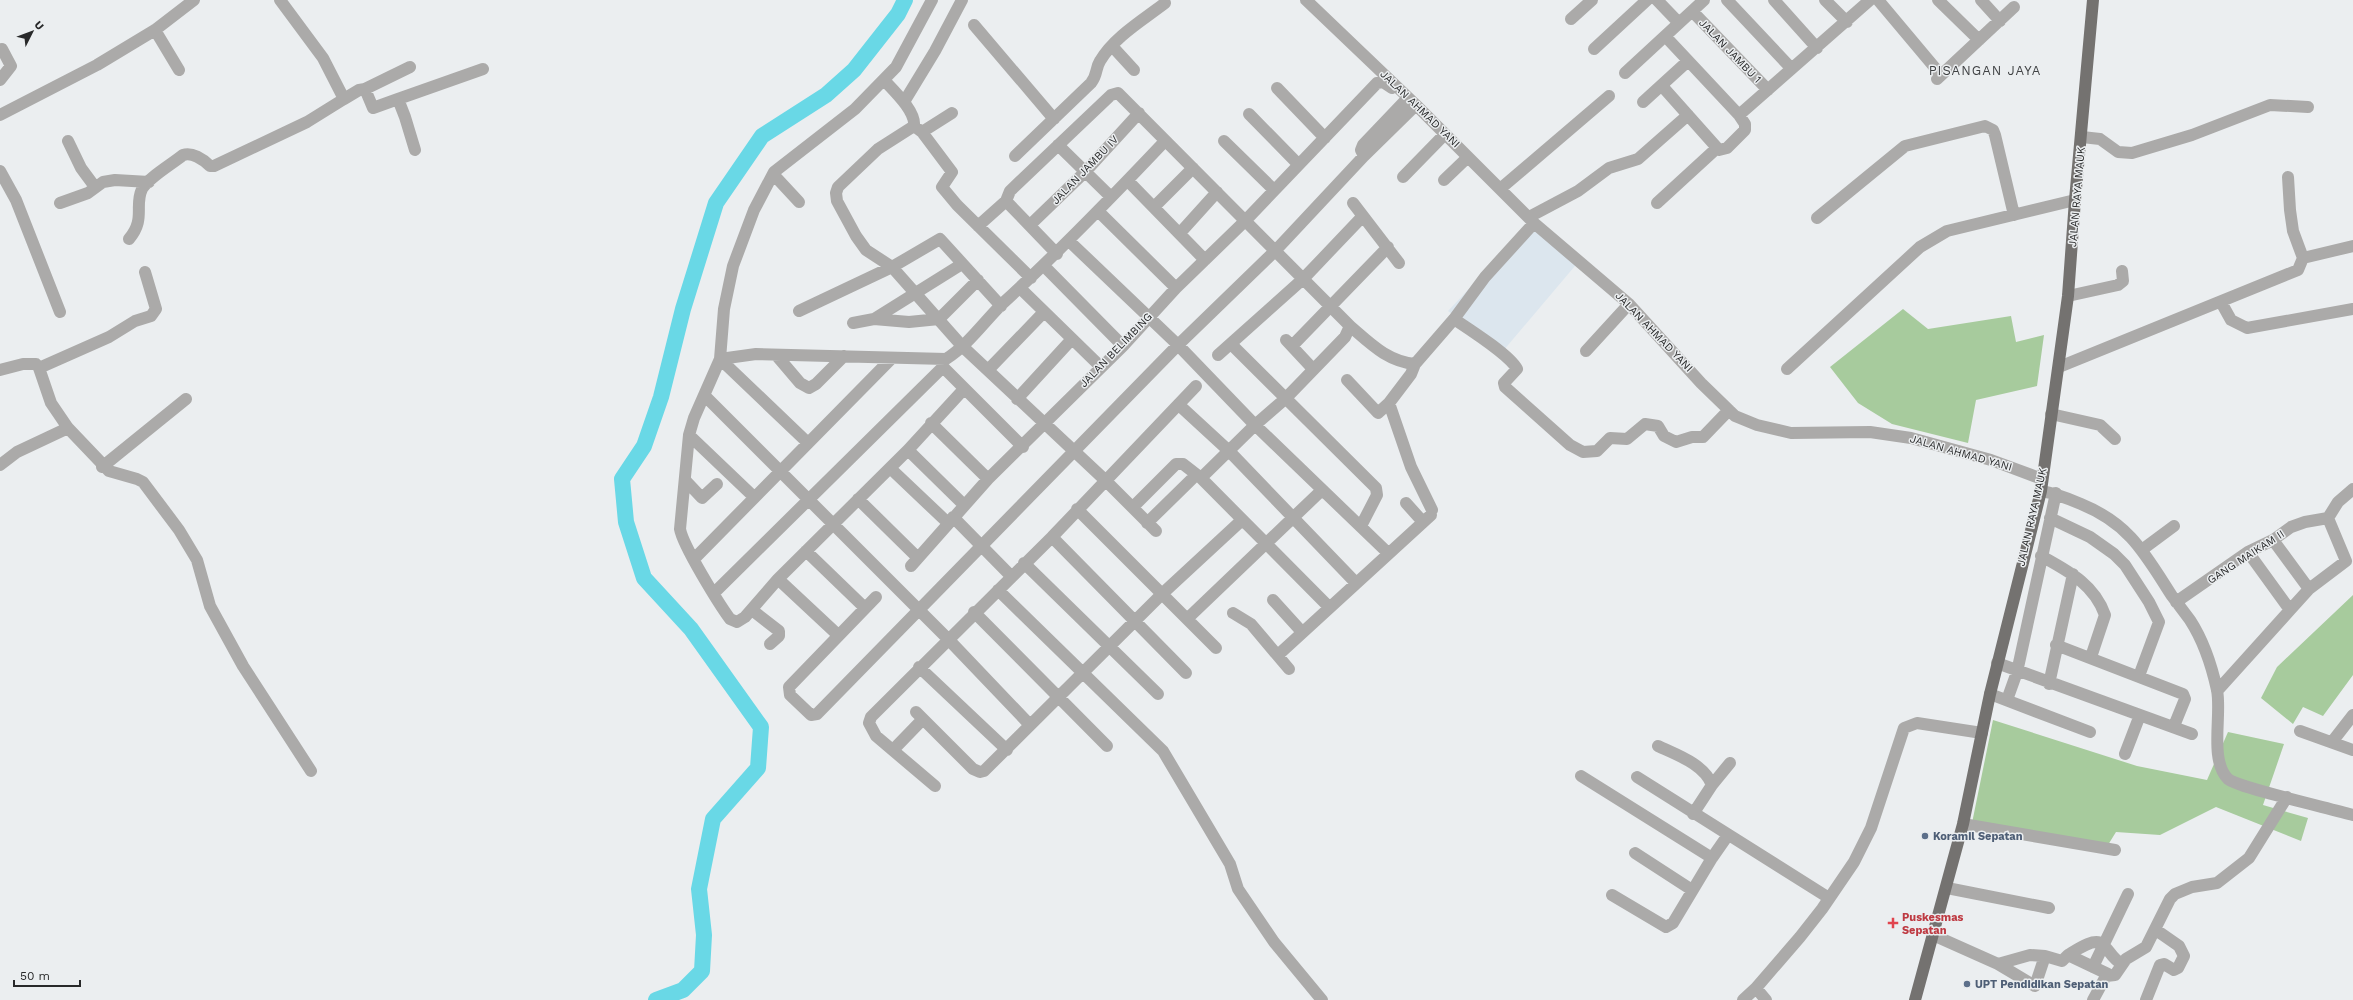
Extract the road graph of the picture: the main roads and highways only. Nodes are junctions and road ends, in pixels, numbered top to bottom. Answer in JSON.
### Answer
{"nodes":[{"id":1,"x":2093,"y":0,"type":"edge"},
{"id":2,"x":1914,"y":1000,"type":"edge"}],
"edges":[{"from":1,"to":2,"type":"main road","name":"JALAN RAYA MAUK"}]}
